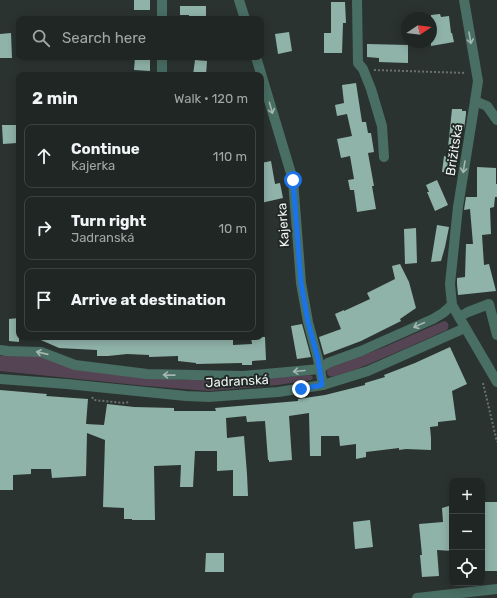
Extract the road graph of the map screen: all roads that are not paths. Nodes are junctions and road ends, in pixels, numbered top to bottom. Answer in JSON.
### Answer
{"nodes":[{"id":1,"x":162,"y":0,"type":"edge"},
{"id":2,"x":239,"y":0,"type":"edge"},
{"id":3,"x":357,"y":0,"type":"edge"},
{"id":4,"x":464,"y":0,"type":"edge"},
{"id":5,"x":162,"y":16,"type":"edge"},
{"id":6,"x":244,"y":16,"type":"edge"},
{"id":7,"x":162,"y":60,"type":"edge"},
{"id":8,"x":257,"y":60,"type":"edge"},
{"id":9,"x":162,"y":72,"type":"edge"},
{"id":10,"x":261,"y":72,"type":"edge"},
{"id":11,"x":264,"y":84,"type":"edge"},
{"id":12,"x":475,"y":101,"type":"junction"},
{"id":13,"x":497,"y":120,"type":"edge"},
{"id":14,"x":384,"y":157,"type":"dead end"},
{"id":15,"x":493,"y":301,"type":"edge"},
{"id":16,"x":452,"y":305,"type":"junction"},
{"id":17,"x":459,"y":317,"type":"junction"},
{"id":18,"x":465,"y":328,"type":"junction"},
{"id":19,"x":497,"y":335,"type":"edge"},
{"id":20,"x":3,"y":351,"type":"edge"},
{"id":21,"x":320,"y":369,"type":"junction"},
{"id":22,"x":0,"y":379,"type":"edge"},
{"id":23,"x":497,"y":382,"type":"edge"},
{"id":24,"x":322,"y":385,"type":"junction"},
{"id":25,"x":497,"y":589,"type":"edge"},
{"id":26,"x":417,"y":598,"type":"edge"}],
"edges":[{"from":1,"to":5,"type":"street"},
{"from":2,"to":6,"type":"street"},
{"from":3,"to":14,"type":"street"},
{"from":4,"to":12,"type":"street","name":"Brižitská","one_way":true},
{"from":7,"to":9,"type":"street"},
{"from":8,"to":10,"type":"street","name":"Kajerka","one_way":true},
{"from":11,"to":21,"type":"street","name":"Kajerka","one_way":true},
{"from":12,"to":13,"type":"street"},
{"from":12,"to":16,"type":"street","name":"Brižitská","one_way":true},
{"from":15,"to":17,"type":"street"},
{"from":15,"to":19,"type":"street"},
{"from":16,"to":17,"type":"street"},
{"from":16,"to":21,"type":"street","name":"Jadranská","one_way":true},
{"from":17,"to":18,"type":"street"},
{"from":18,"to":23,"type":"street"},
{"from":18,"to":24,"type":"street","name":"Jadranská"},
{"from":21,"to":20,"type":"street","name":"Jadranská","one_way":true},
{"from":21,"to":24,"type":"street","name":"Kajerka"},
{"from":22,"to":24,"type":"street","name":"Jadranská"},
{"from":25,"to":26,"type":"street"}]}
